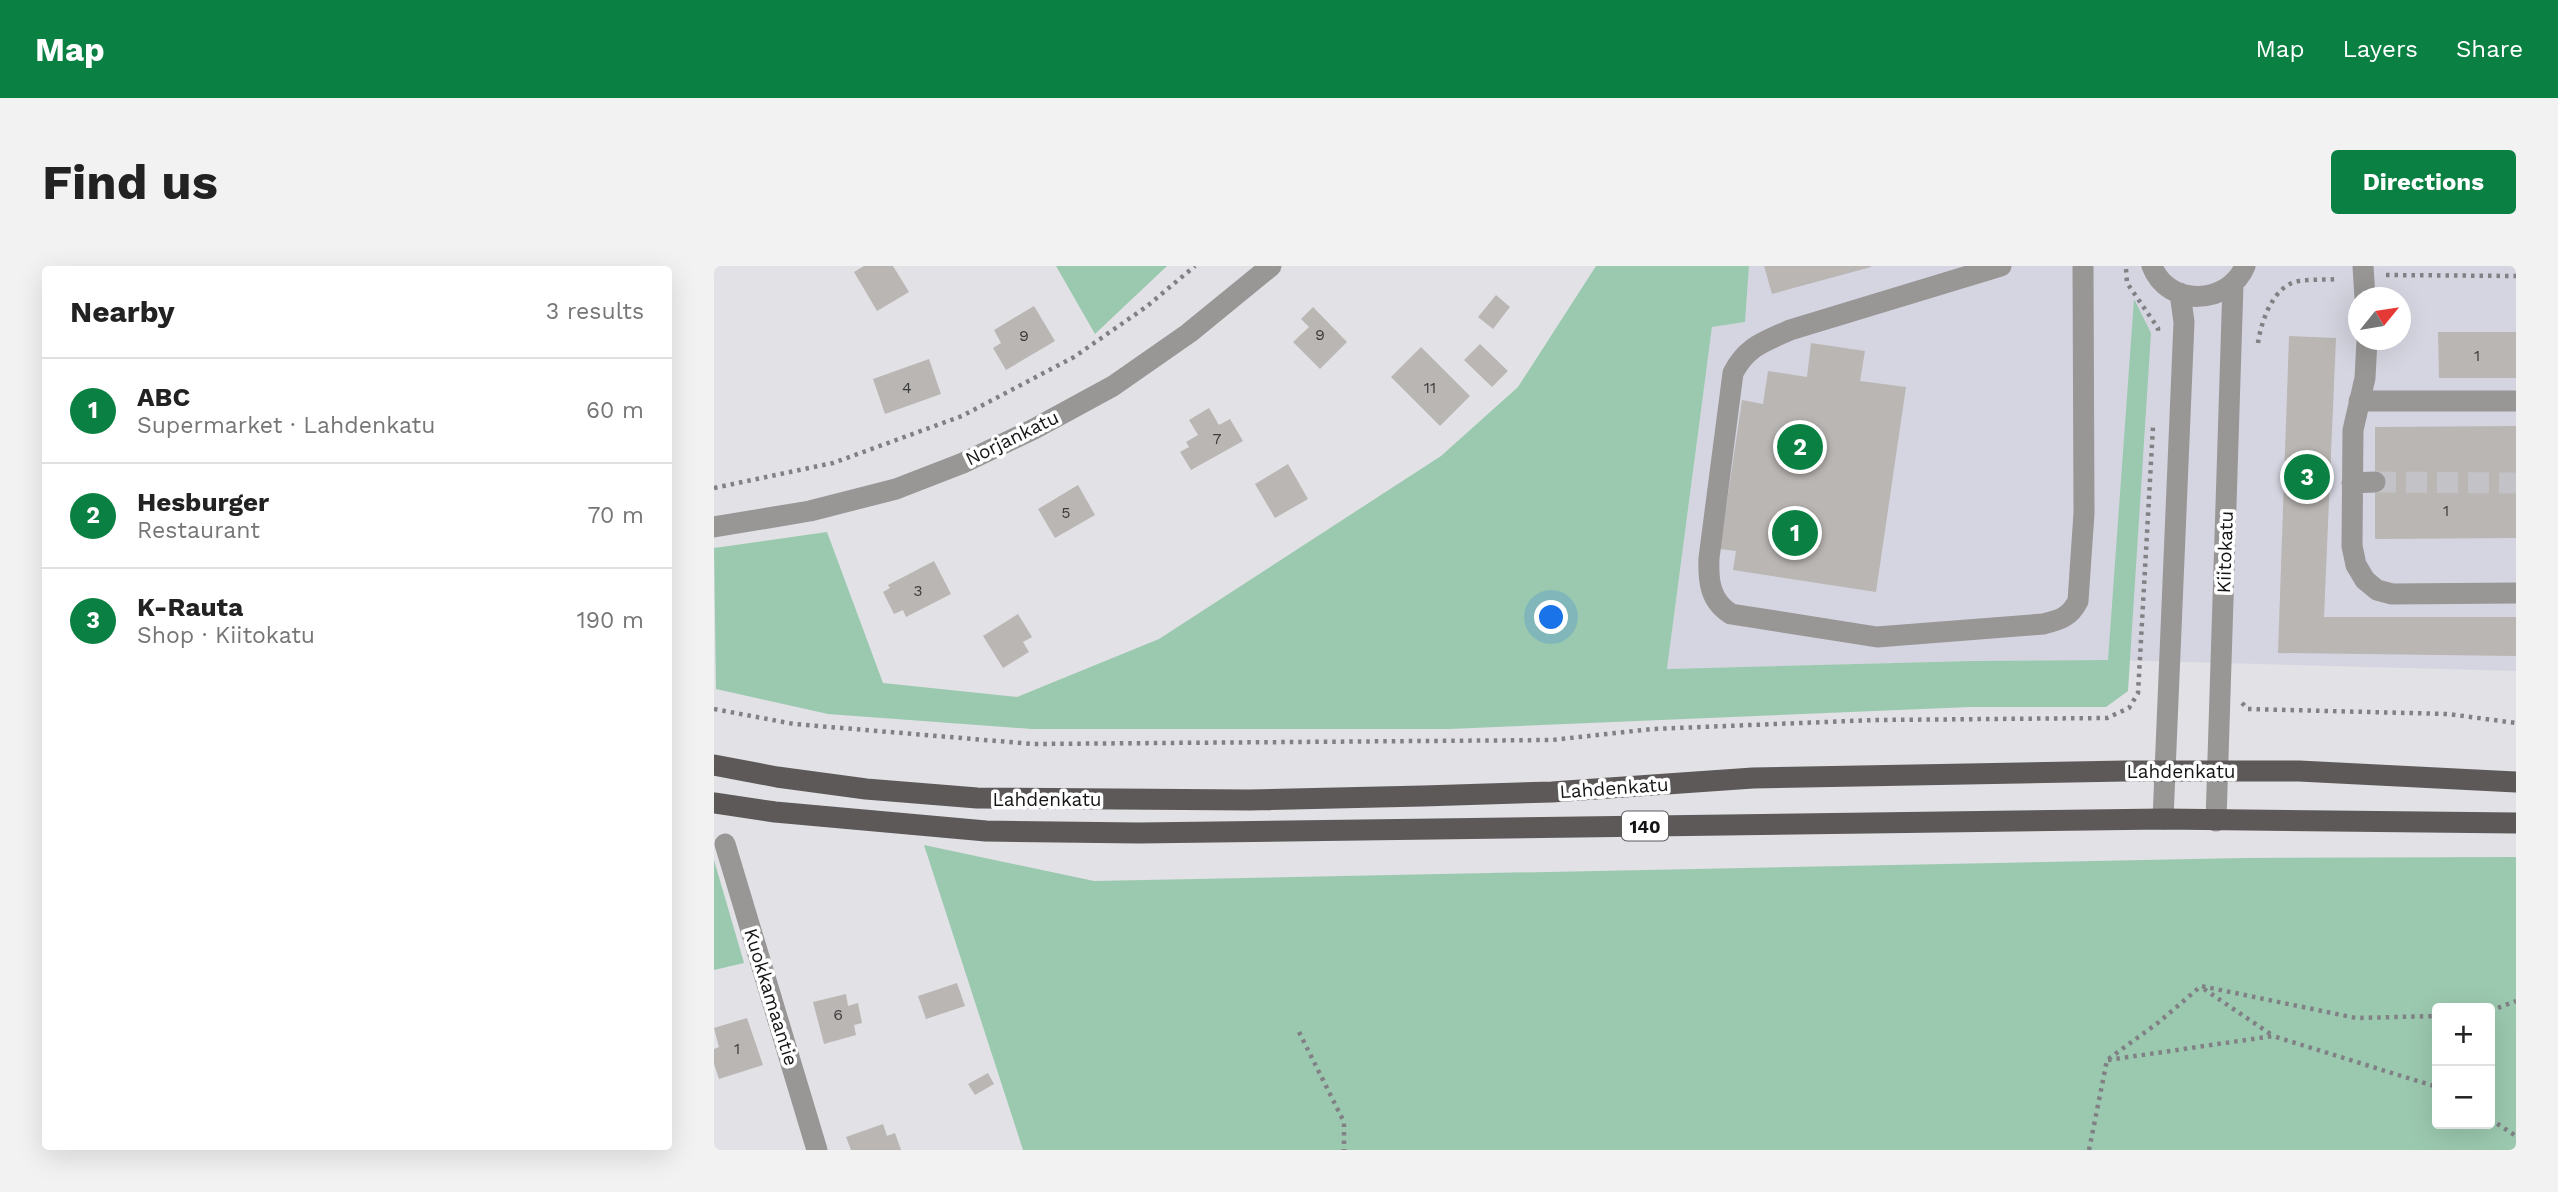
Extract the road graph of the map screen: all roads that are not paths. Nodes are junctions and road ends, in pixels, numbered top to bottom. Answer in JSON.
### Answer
{"nodes":[{"id":1,"x":1272,"y":266,"type":"edge"},
{"id":2,"x":2001,"y":266,"type":"edge"},
{"id":3,"x":2083,"y":266,"type":"edge"},
{"id":4,"x":2152,"y":266,"type":"edge"},
{"id":5,"x":2372,"y":270,"type":"edge"},
{"id":6,"x":2239,"y":275,"type":"edge"},
{"id":7,"x":2368,"y":287,"type":"edge"},
{"id":8,"x":2180,"y":293,"type":"junction"},
{"id":9,"x":2366,"y":350,"type":"edge"},
{"id":10,"x":2359,"y":401,"type":"junction"},
{"id":11,"x":2516,"y":401,"type":"edge"},
{"id":12,"x":2375,"y":482,"type":"tunnel mouth"},
{"id":13,"x":2352,"y":483,"type":"junction"},
{"id":14,"x":714,"y":527,"type":"edge"},
{"id":15,"x":2516,"y":593,"type":"edge"},
{"id":16,"x":714,"y":765,"type":"edge"},
{"id":17,"x":2165,"y":771,"type":"junction"},
{"id":18,"x":2218,"y":771,"type":"junction"},
{"id":19,"x":2516,"y":782,"type":"edge"},
{"id":20,"x":714,"y":803,"type":"edge"},
{"id":21,"x":2163,"y":819,"type":"junction"},
{"id":22,"x":2216,"y":821,"type":"junction"},
{"id":23,"x":2516,"y":823,"type":"edge"},
{"id":24,"x":725,"y":844,"type":"dead end"},
{"id":25,"x":817,"y":1150,"type":"edge"}],
"edges":[{"from":1,"to":14,"type":"street","name":"Norjankatu"},
{"from":2,"to":3,"type":"street"},
{"from":4,"to":8,"type":"street"},
{"from":5,"to":7,"type":"street"},
{"from":6,"to":8,"type":"street"},
{"from":6,"to":18,"type":"street","name":"Kiitokatu"},
{"from":8,"to":17,"type":"street"},
{"from":9,"to":10,"type":"street"},
{"from":10,"to":11,"type":"street"},
{"from":10,"to":13,"type":"street"},
{"from":12,"to":13,"type":"street"},
{"from":13,"to":15,"type":"street"},
{"from":16,"to":17,"type":"main road","name":"Lahdenkatu"},
{"from":17,"to":18,"type":"main road","name":"Lahdenkatu"},
{"from":17,"to":21,"type":"street"},
{"from":18,"to":19,"type":"main road","name":"Lahdenkatu"},
{"from":18,"to":22,"type":"street","name":"Kiitokatu"},
{"from":20,"to":21,"type":"main road","name":"Lahdenkatu","number":"140"},
{"from":21,"to":22,"type":"main road","name":"Lahdenkatu","number":"140"},
{"from":22,"to":23,"type":"main road","name":"Lahdenkatu","number":"140"},
{"from":24,"to":25,"type":"street","name":"Kuokkamaantie"}]}
